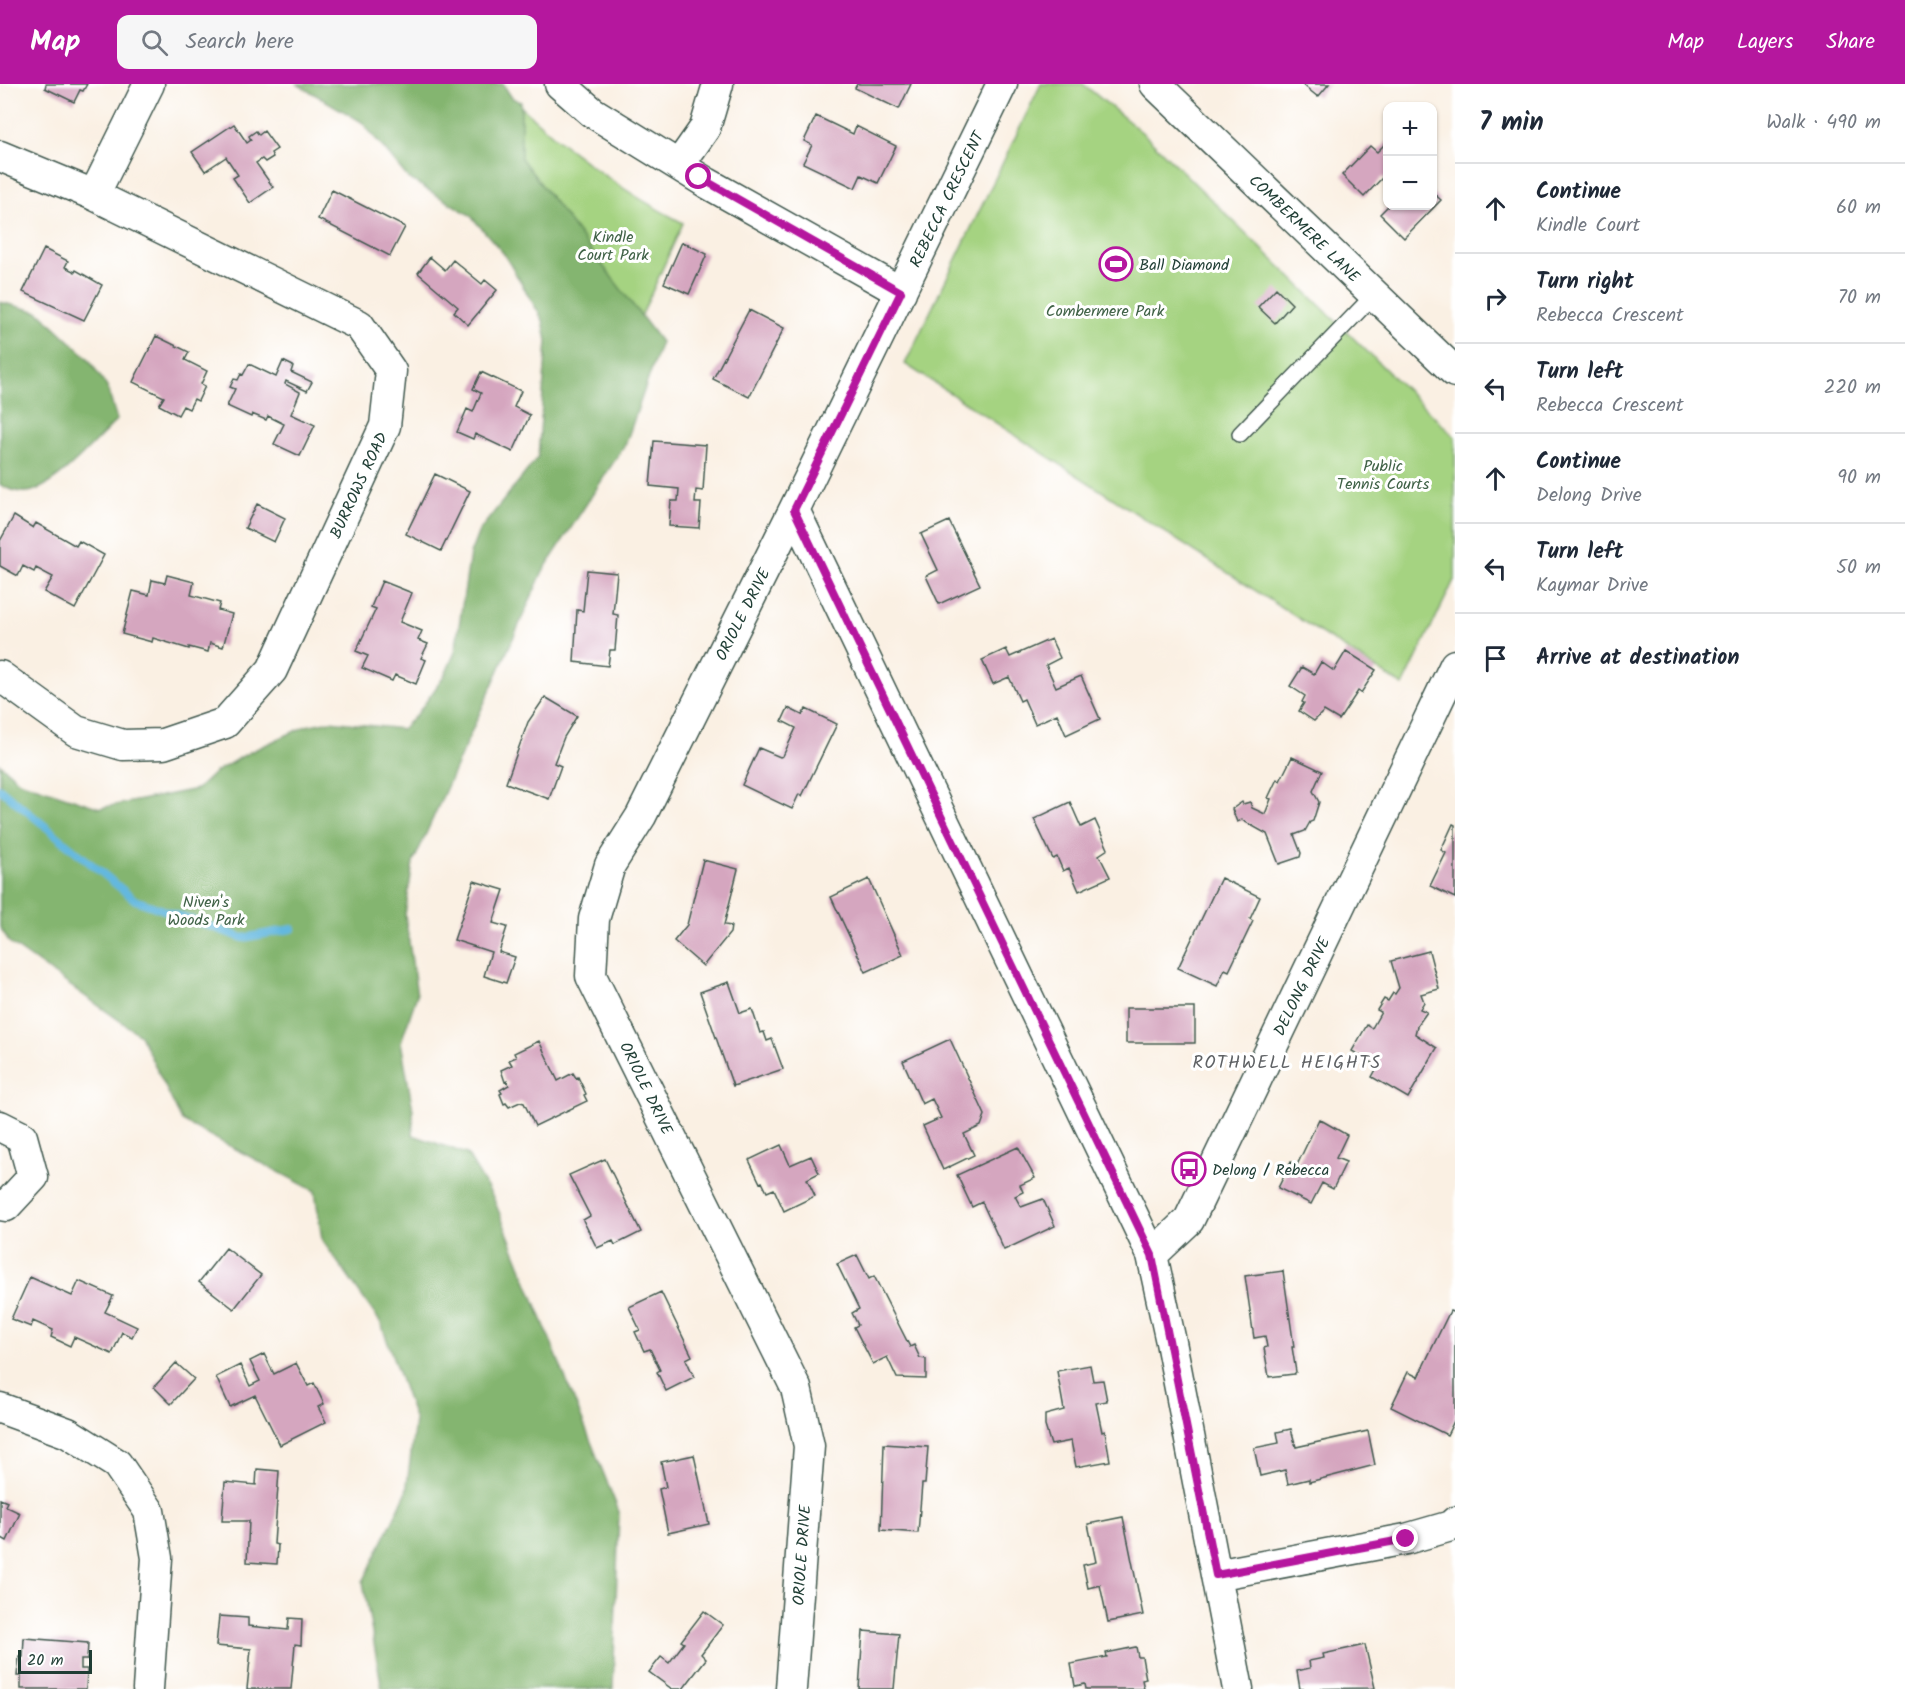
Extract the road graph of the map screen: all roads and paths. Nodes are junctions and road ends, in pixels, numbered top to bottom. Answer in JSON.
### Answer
{"nodes":[{"id":1,"x":149,"y":84,"type":"edge"},
{"id":2,"x":560,"y":84,"type":"edge"},
{"id":3,"x":718,"y":84,"type":"edge"},
{"id":4,"x":1002,"y":84,"type":"edge"},
{"id":5,"x":1155,"y":84,"type":"edge"},
{"id":6,"x":0,"y":156,"type":"edge"},
{"id":7,"x":679,"y":165,"type":"junction"},
{"id":8,"x":94,"y":195,"type":"junction"},
{"id":9,"x":901,"y":292,"type":"junction"},
{"id":10,"x":1374,"y":294,"type":"junction"},
{"id":11,"x":1455,"y":372,"type":"edge"},
{"id":12,"x":1240,"y":434,"type":"dead end"},
{"id":13,"x":794,"y":510,"type":"junction"},
{"id":14,"x":1455,"y":665,"type":"edge"},
{"id":15,"x":0,"y":676,"type":"edge"},
{"id":16,"x":0,"y":1126,"type":"edge"},
{"id":17,"x":0,"y":1205,"type":"edge"},
{"id":18,"x":1152,"y":1255,"type":"junction"},
{"id":19,"x":0,"y":1408,"type":"edge"},
{"id":20,"x":1455,"y":1522,"type":"edge"},
{"id":21,"x":1216,"y":1575,"type":"junction"},
{"id":22,"x":148,"y":1689,"type":"edge"},
{"id":23,"x":791,"y":1689,"type":"edge"},
{"id":24,"x":1238,"y":1689,"type":"edge"}],
"edges":[{"from":1,"to":8,"type":"street"},
{"from":2,"to":7,"type":"street"},
{"from":3,"to":7,"type":"street"},
{"from":4,"to":9,"type":"street","name":"REBECCA CRESCENT"},
{"from":5,"to":10,"type":"street","name":"COMBERMERE LANE"},
{"from":6,"to":8,"type":"street","name":"BURROWS ROAD"},
{"from":7,"to":9,"type":"street"},
{"from":8,"to":15,"type":"street","name":"BURROWS ROAD"},
{"from":9,"to":13,"type":"street","name":"REBECCA CRESCENT"},
{"from":10,"to":11,"type":"street","name":"COMBERMERE LANE"},
{"from":10,"to":12,"type":"lane"},
{"from":13,"to":18,"type":"street"},
{"from":13,"to":23,"type":"street","name":"ORIOLE DRIVE"},
{"from":14,"to":18,"type":"street","name":"DELONG DRIVE"},
{"from":16,"to":17,"type":"street"},
{"from":18,"to":21,"type":"street"},
{"from":19,"to":22,"type":"street"},
{"from":20,"to":21,"type":"street"},
{"from":21,"to":24,"type":"street"}]}
